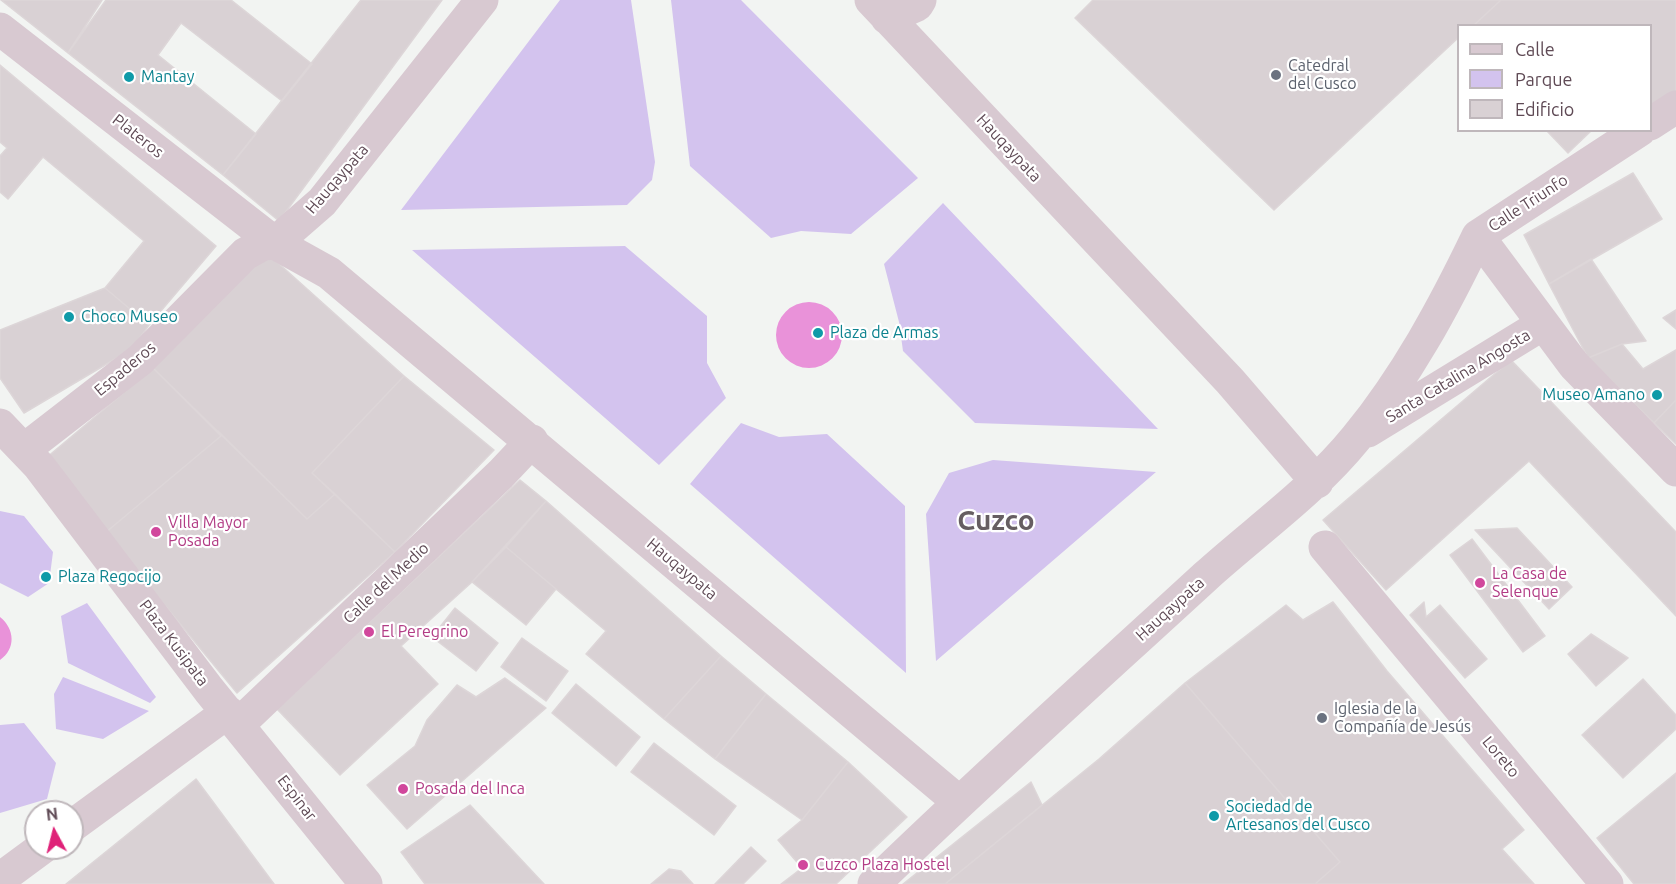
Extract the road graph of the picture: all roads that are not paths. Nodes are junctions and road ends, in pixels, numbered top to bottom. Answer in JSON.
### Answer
{"nodes":[{"id":1,"x":482,"y":0,"type":"edge"},
{"id":2,"x":920,"y":0,"type":"edge"},
{"id":3,"x":879,"y":9,"type":"edge"},
{"id":4,"x":0,"y":29,"type":"edge"},
{"id":5,"x":1676,"y":107,"type":"edge"},
{"id":6,"x":1652,"y":123,"type":"edge"},
{"id":7,"x":1637,"y":132,"type":"edge"},
{"id":8,"x":1478,"y":236,"type":"junction"},
{"id":9,"x":275,"y":243,"type":"junction"},
{"id":10,"x":1543,"y":324,"type":"junction"},
{"id":11,"x":0,"y":425,"type":"edge"},
{"id":12,"x":1357,"y":437,"type":"junction"},
{"id":13,"x":532,"y":441,"type":"junction"},
{"id":14,"x":26,"y":449,"type":"junction"},
{"id":15,"x":1676,"y":470,"type":"edge"},
{"id":16,"x":1317,"y":482,"type":"junction"},
{"id":17,"x":1325,"y":547,"type":"dead end"},
{"id":18,"x":233,"y":718,"type":"junction"},
{"id":19,"x":959,"y":802,"type":"junction"},
{"id":20,"x":84,"y":818,"type":"edge"},
{"id":21,"x":26,"y":860,"type":"edge"},
{"id":22,"x":0,"y":879,"type":"edge"},
{"id":23,"x":366,"y":884,"type":"edge"},
{"id":24,"x":874,"y":884,"type":"edge"},
{"id":25,"x":1607,"y":884,"type":"edge"}],
"edges":[{"from":1,"to":9,"type":"street","name":"Hauqaypata"},
{"from":2,"to":3,"type":"street"},
{"from":3,"to":16,"type":"street","name":"Hauqaypata"},
{"from":4,"to":9,"type":"street","name":"Plateros"},
{"from":5,"to":6,"type":"street"},
{"from":7,"to":8,"type":"street","name":"Calle Triunfo"},
{"from":8,"to":10,"type":"street","name":"Calle Triunfo"},
{"from":8,"to":12,"type":"street"},
{"from":9,"to":13,"type":"street","name":"Hauqaypata"},
{"from":9,"to":14,"type":"street","name":"Espaderos"},
{"from":10,"to":12,"type":"street","name":"Santa Catalina Angosta"},
{"from":10,"to":15,"type":"street","name":"Santa Catalina Angosta"},
{"from":11,"to":14,"type":"street","name":"Plaza Kusipata"},
{"from":12,"to":16,"type":"street","name":"Hauqaypata"},
{"from":13,"to":18,"type":"street","name":"Calle del Medio"},
{"from":13,"to":19,"type":"street","name":"Hauqaypata"},
{"from":14,"to":18,"type":"street","name":"Plaza Kusipata"},
{"from":16,"to":19,"type":"street","name":"Hauqaypata"},
{"from":17,"to":25,"type":"street","name":"Loreto"},
{"from":18,"to":20,"type":"street"},
{"from":18,"to":23,"type":"street","name":"Espinar"},
{"from":19,"to":24,"type":"street"},
{"from":21,"to":22,"type":"street"}]}
